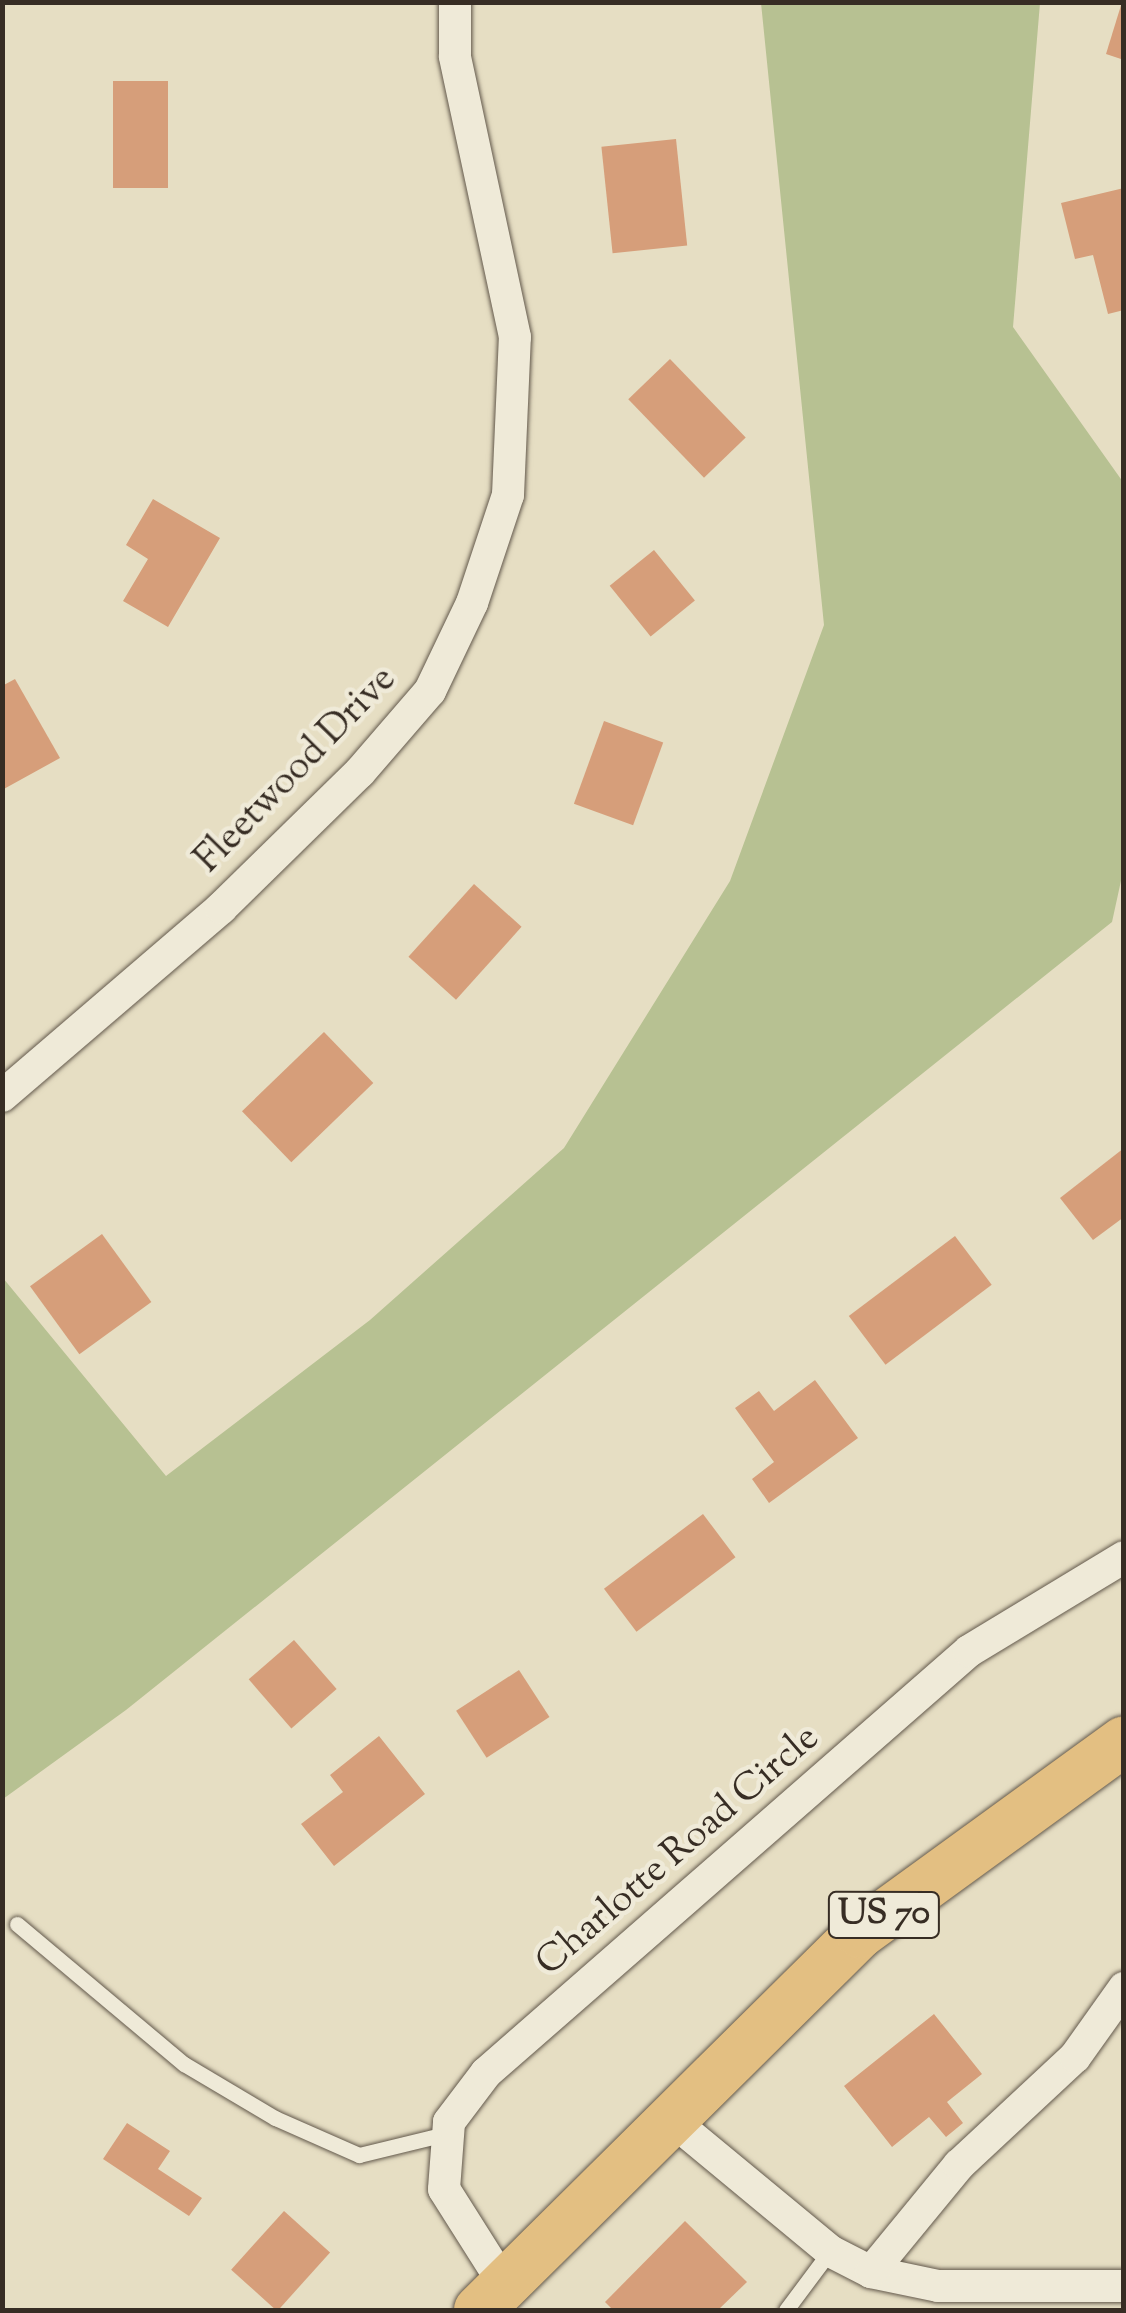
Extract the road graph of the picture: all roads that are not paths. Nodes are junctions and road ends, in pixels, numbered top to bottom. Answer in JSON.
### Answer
{"nodes":[{"id":1,"x":455,"y":2,"type":"edge"},
{"id":2,"x":2,"y":1096,"type":"edge"},
{"id":3,"x":1124,"y":1557,"type":"edge"},
{"id":4,"x":1124,"y":1741,"type":"edge"},
{"id":5,"x":17,"y":1924,"type":"dead end"},
{"id":6,"x":1124,"y":1988,"type":"edge"},
{"id":7,"x":667,"y":2116,"type":"junction"},
{"id":8,"x":449,"y":2133,"type":"junction"},
{"id":9,"x":830,"y":2251,"type":"junction"},
{"id":10,"x":871,"y":2272,"type":"junction"},
{"id":11,"x":1124,"y":2286,"type":"edge"},
{"id":12,"x":491,"y":2297,"type":"edge"},
{"id":13,"x":786,"y":2310,"type":"edge"}],
"edges":[{"from":1,"to":2,"type":"street","name":"Fleetwood Drive"},
{"from":3,"to":8,"type":"street","name":"Charlotte Road Circle"},
{"from":4,"to":7,"type":"main road","number":"US 70"},
{"from":5,"to":8,"type":"lane"},
{"from":6,"to":10,"type":"street"},
{"from":7,"to":9,"type":"street"},
{"from":7,"to":12,"type":"main road","number":"US 70"},
{"from":8,"to":12,"type":"street","name":"Charlotte Road Circle"},
{"from":9,"to":10,"type":"street"},
{"from":9,"to":13,"type":"lane"},
{"from":10,"to":11,"type":"street"}]}
